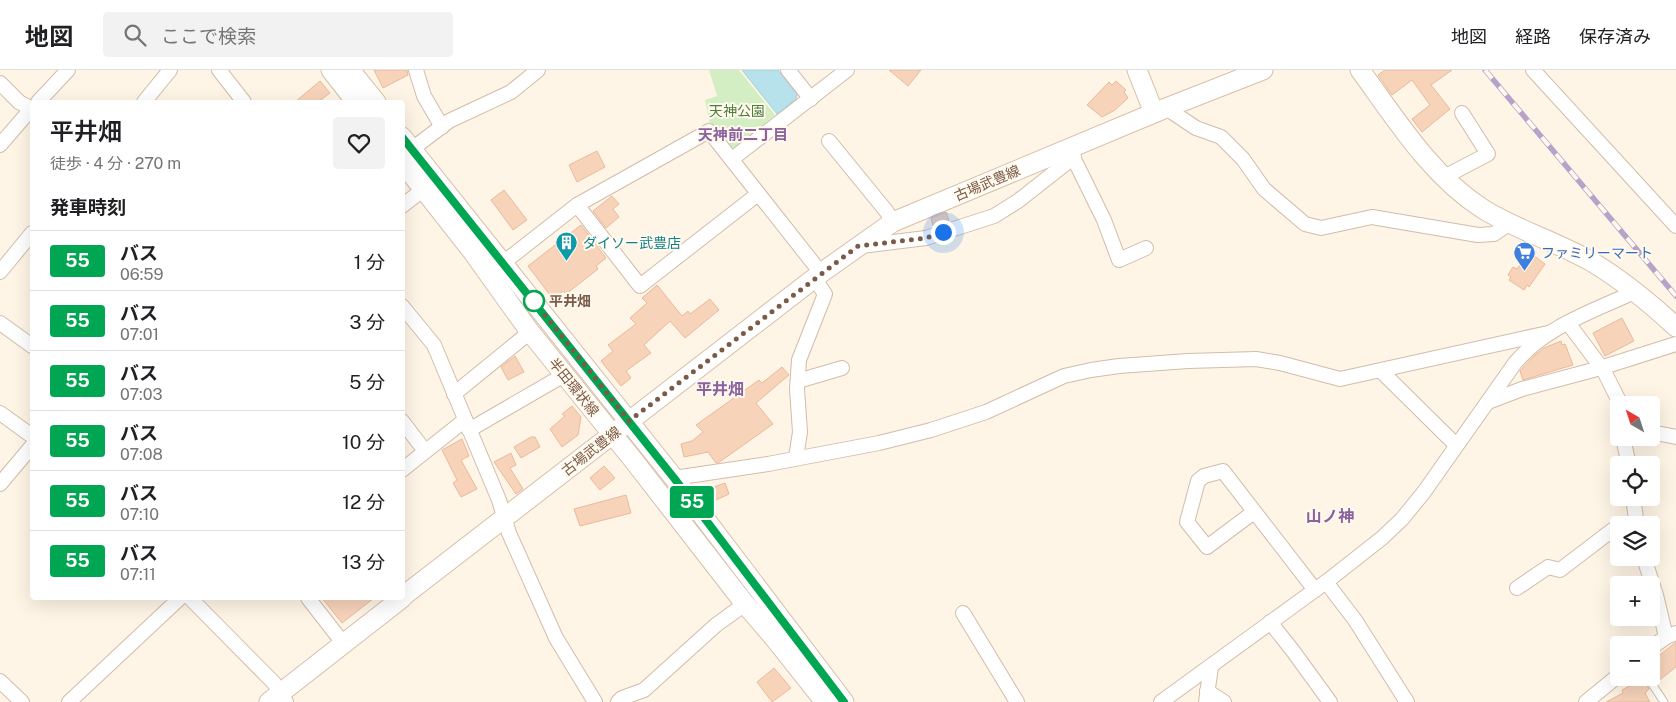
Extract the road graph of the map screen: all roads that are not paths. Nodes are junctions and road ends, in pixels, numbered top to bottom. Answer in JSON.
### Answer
{"nodes":[{"id":1,"x":68,"y":70,"type":"edge"},
{"id":2,"x":170,"y":70,"type":"edge"},
{"id":3,"x":219,"y":70,"type":"edge"},
{"id":4,"x":331,"y":70,"type":"edge"},
{"id":5,"x":350,"y":70,"type":"edge"},
{"id":6,"x":416,"y":70,"type":"edge"},
{"id":7,"x":538,"y":70,"type":"edge"},
{"id":8,"x":788,"y":70,"type":"edge"},
{"id":9,"x":847,"y":70,"type":"edge"},
{"id":10,"x":1137,"y":70,"type":"edge"},
{"id":11,"x":1263,"y":70,"type":"edge"},
{"id":12,"x":1360,"y":70,"type":"edge"},
{"id":13,"x":1534,"y":70,"type":"edge"},
{"id":14,"x":0,"y":83,"type":"edge"},
{"id":15,"x":811,"y":99,"type":"junction"},
{"id":16,"x":40,"y":100,"type":"edge"},
{"id":17,"x":146,"y":100,"type":"edge"},
{"id":18,"x":242,"y":100,"type":"edge"},
{"id":19,"x":354,"y":100,"type":"edge"},
{"id":20,"x":374,"y":100,"type":"edge"},
{"id":21,"x":30,"y":108,"type":"edge"},
{"id":22,"x":1160,"y":110,"type":"junction"},
{"id":23,"x":30,"y":111,"type":"edge"},
{"id":24,"x":1462,"y":113,"type":"dead end"},
{"id":25,"x":442,"y":127,"type":"junction"},
{"id":26,"x":829,"y":141,"type":"dead end"},
{"id":27,"x":0,"y":145,"type":"edge"},
{"id":28,"x":406,"y":149,"type":"edge"},
{"id":29,"x":1071,"y":153,"type":"junction"},
{"id":30,"x":732,"y":159,"type":"junction"},
{"id":31,"x":1444,"y":177,"type":"junction"},
{"id":32,"x":424,"y":189,"type":"junction"},
{"id":33,"x":758,"y":194,"type":"junction"},
{"id":34,"x":405,"y":204,"type":"edge"},
{"id":35,"x":577,"y":205,"type":"junction"},
{"id":36,"x":893,"y":222,"type":"junction"},
{"id":37,"x":1510,"y":223,"type":"junction"},
{"id":38,"x":1676,"y":226,"type":"edge"},
{"id":39,"x":30,"y":235,"type":"edge"},
{"id":40,"x":858,"y":246,"type":"junction"},
{"id":41,"x":1146,"y":248,"type":"dead end"},
{"id":42,"x":503,"y":263,"type":"junction"},
{"id":43,"x":0,"y":272,"type":"edge"},
{"id":44,"x":818,"y":275,"type":"junction"},
{"id":45,"x":1634,"y":292,"type":"junction"},
{"id":46,"x":405,"y":310,"type":"edge"},
{"id":47,"x":0,"y":322,"type":"edge"},
{"id":48,"x":1568,"y":323,"type":"junction"},
{"id":49,"x":1676,"y":327,"type":"edge"},
{"id":50,"x":530,"y":332,"type":"junction"},
{"id":51,"x":1548,"y":333,"type":"junction"},
{"id":52,"x":30,"y":344,"type":"edge"},
{"id":53,"x":1676,"y":344,"type":"edge"},
{"id":54,"x":1601,"y":367,"type":"junction"},
{"id":55,"x":842,"y":368,"type":"dead end"},
{"id":56,"x":1381,"y":371,"type":"junction"},
{"id":57,"x":564,"y":375,"type":"junction"},
{"id":58,"x":798,"y":381,"type":"junction"},
{"id":59,"x":454,"y":394,"type":"junction"},
{"id":60,"x":1616,"y":396,"type":"edge"},
{"id":61,"x":1488,"y":402,"type":"junction"},
{"id":62,"x":0,"y":413,"type":"edge"},
{"id":63,"x":629,"y":421,"type":"junction"},
{"id":64,"x":405,"y":425,"type":"edge"},
{"id":65,"x":467,"y":425,"type":"junction"},
{"id":66,"x":1660,"y":434,"type":"edge"},
{"id":67,"x":30,"y":435,"type":"edge"},
{"id":68,"x":612,"y":435,"type":"junction"},
{"id":69,"x":1676,"y":437,"type":"edge"},
{"id":70,"x":1456,"y":445,"type":"junction"},
{"id":71,"x":30,"y":448,"type":"edge"},
{"id":72,"x":426,"y":451,"type":"junction"},
{"id":73,"x":796,"y":458,"type":"junction"},
{"id":74,"x":405,"y":468,"type":"edge"},
{"id":75,"x":674,"y":478,"type":"junction"},
{"id":76,"x":0,"y":484,"type":"edge"},
{"id":77,"x":1254,"y":512,"type":"junction"},
{"id":78,"x":504,"y":518,"type":"junction"},
{"id":79,"x":1610,"y":532,"type":"edge"},
{"id":80,"x":1647,"y":566,"type":"edge"},
{"id":81,"x":1321,"y":586,"type":"junction"},
{"id":82,"x":1517,"y":588,"type":"dead end"},
{"id":83,"x":405,"y":595,"type":"edge"},
{"id":84,"x":178,"y":600,"type":"edge"},
{"id":85,"x":192,"y":600,"type":"edge"},
{"id":86,"x":310,"y":600,"type":"edge"},
{"id":87,"x":398,"y":600,"type":"edge"},
{"id":88,"x":745,"y":604,"type":"junction"},
{"id":89,"x":963,"y":613,"type":"dead end"},
{"id":90,"x":1270,"y":622,"type":"junction"},
{"id":91,"x":1671,"y":635,"type":"edge"},
{"id":92,"x":1660,"y":642,"type":"edge"},
{"id":93,"x":343,"y":643,"type":"junction"},
{"id":94,"x":1211,"y":667,"type":"junction"},
{"id":95,"x":0,"y":681,"type":"edge"},
{"id":96,"x":1610,"y":683,"type":"edge"},
{"id":97,"x":1653,"y":686,"type":"edge"},
{"id":98,"x":1207,"y":697,"type":"edge"},
{"id":99,"x":278,"y":699,"type":"edge"},
{"id":100,"x":22,"y":702,"type":"edge"},
{"id":101,"x":69,"y":702,"type":"edge"},
{"id":102,"x":595,"y":702,"type":"edge"},
{"id":103,"x":618,"y":702,"type":"edge"},
{"id":104,"x":825,"y":702,"type":"edge"},
{"id":105,"x":844,"y":702,"type":"edge"},
{"id":106,"x":1017,"y":702,"type":"edge"},
{"id":107,"x":1162,"y":702,"type":"edge"},
{"id":108,"x":1224,"y":702,"type":"edge"},
{"id":109,"x":1330,"y":702,"type":"edge"},
{"id":110,"x":1407,"y":702,"type":"edge"},
{"id":111,"x":1587,"y":702,"type":"edge"},
{"id":112,"x":1664,"y":702,"type":"edge"}],
"edges":[{"from":1,"to":16,"type":"street"},
{"from":2,"to":17,"type":"street"},
{"from":3,"to":18,"type":"street"},
{"from":4,"to":19,"type":"main road"},
{"from":5,"to":20,"type":"main road"},
{"from":6,"to":25,"type":"street"},
{"from":7,"to":25,"type":"street"},
{"from":8,"to":15,"type":"street"},
{"from":9,"to":15,"type":"street"},
{"from":10,"to":22,"type":"main road"},
{"from":11,"to":22,"type":"main road","name":"古場武豊線"},
{"from":12,"to":31,"type":"main road"},
{"from":13,"to":38,"type":"street"},
{"from":14,"to":21,"type":"street"},
{"from":15,"to":30,"type":"street"},
{"from":22,"to":29,"type":"main road","name":"古場武豊線"},
{"from":22,"to":37,"type":"street"},
{"from":23,"to":27,"type":"street"},
{"from":24,"to":31,"type":"street"},
{"from":25,"to":28,"type":"street"},
{"from":26,"to":36,"type":"street"},
{"from":28,"to":32,"type":"main road","name":"半田環状線"},
{"from":28,"to":42,"type":"main road","name":"半田環状線"},
{"from":29,"to":36,"type":"main road","name":"古場武豊線"},
{"from":29,"to":40,"type":"street"},
{"from":29,"to":41,"type":"street"},
{"from":30,"to":33,"type":"street"},
{"from":30,"to":35,"type":"street"},
{"from":31,"to":37,"type":"main road"},
{"from":32,"to":34,"type":"street"},
{"from":32,"to":50,"type":"main road","name":"半田環状線"},
{"from":33,"to":35,"type":"street"},
{"from":33,"to":44,"type":"street"},
{"from":35,"to":42,"type":"street"},
{"from":36,"to":40,"type":"main road","name":"古場武豊線"},
{"from":37,"to":45,"type":"main road"},
{"from":39,"to":43,"type":"street"},
{"from":40,"to":44,"type":"main road","name":"古場武豊線"},
{"from":42,"to":63,"type":"main road","name":"半田環状線"},
{"from":44,"to":58,"type":"street"},
{"from":44,"to":63,"type":"main road","name":"古場武豊線"},
{"from":45,"to":48,"type":"street"},
{"from":45,"to":49,"type":"main road"},
{"from":46,"to":59,"type":"street"},
{"from":47,"to":52,"type":"street"},
{"from":48,"to":51,"type":"street"},
{"from":48,"to":54,"type":"street"},
{"from":50,"to":57,"type":"main road","name":"半田環状線"},
{"from":50,"to":59,"type":"street"},
{"from":51,"to":56,"type":"street"},
{"from":51,"to":61,"type":"street"},
{"from":53,"to":54,"type":"street"},
{"from":54,"to":60,"type":"street"},
{"from":54,"to":61,"type":"street"},
{"from":55,"to":58,"type":"street"},
{"from":56,"to":70,"type":"street"},
{"from":56,"to":73,"type":"street"},
{"from":57,"to":65,"type":"street"},
{"from":57,"to":68,"type":"main road","name":"半田環状線"},
{"from":58,"to":73,"type":"street"},
{"from":59,"to":65,"type":"street"},
{"from":61,"to":70,"type":"street"},
{"from":62,"to":67,"type":"street"},
{"from":63,"to":68,"type":"main road","name":"古場武豊線"},
{"from":63,"to":75,"type":"main road","name":"半田環状線"},
{"from":64,"to":72,"type":"street"},
{"from":65,"to":72,"type":"street"},
{"from":65,"to":78,"type":"street"},
{"from":66,"to":69,"type":"street"},
{"from":68,"to":78,"type":"main road","name":"古場武豊線"},
{"from":68,"to":88,"type":"main road","name":"半田環状線"},
{"from":70,"to":81,"type":"street"},
{"from":71,"to":76,"type":"street"},
{"from":72,"to":74,"type":"street"},
{"from":73,"to":75,"type":"street"},
{"from":75,"to":105,"type":"main road","name":"半田環状線"},
{"from":77,"to":77,"type":"street"},
{"from":77,"to":81,"type":"street"},
{"from":78,"to":83,"type":"main road","name":"古場武豊線"},
{"from":78,"to":102,"type":"street"},
{"from":79,"to":82,"type":"street"},
{"from":80,"to":91,"type":"street"},
{"from":81,"to":90,"type":"street"},
{"from":81,"to":110,"type":"street"},
{"from":84,"to":101,"type":"street"},
{"from":85,"to":99,"type":"street"},
{"from":86,"to":93,"type":"street"},
{"from":87,"to":93,"type":"main road","name":"古場武豊線"},
{"from":88,"to":103,"type":"street"},
{"from":88,"to":104,"type":"main road","name":"半田環状線"},
{"from":89,"to":106,"type":"street"},
{"from":90,"to":94,"type":"street"},
{"from":90,"to":109,"type":"street"},
{"from":91,"to":92,"type":"street"},
{"from":93,"to":99,"type":"main road","name":"古場武豊線"},
{"from":94,"to":98,"type":"street"},
{"from":94,"to":107,"type":"street"},
{"from":95,"to":100,"type":"street"},
{"from":96,"to":111,"type":"street"},
{"from":97,"to":112,"type":"lane"},
{"from":98,"to":108,"type":"street"}]}
